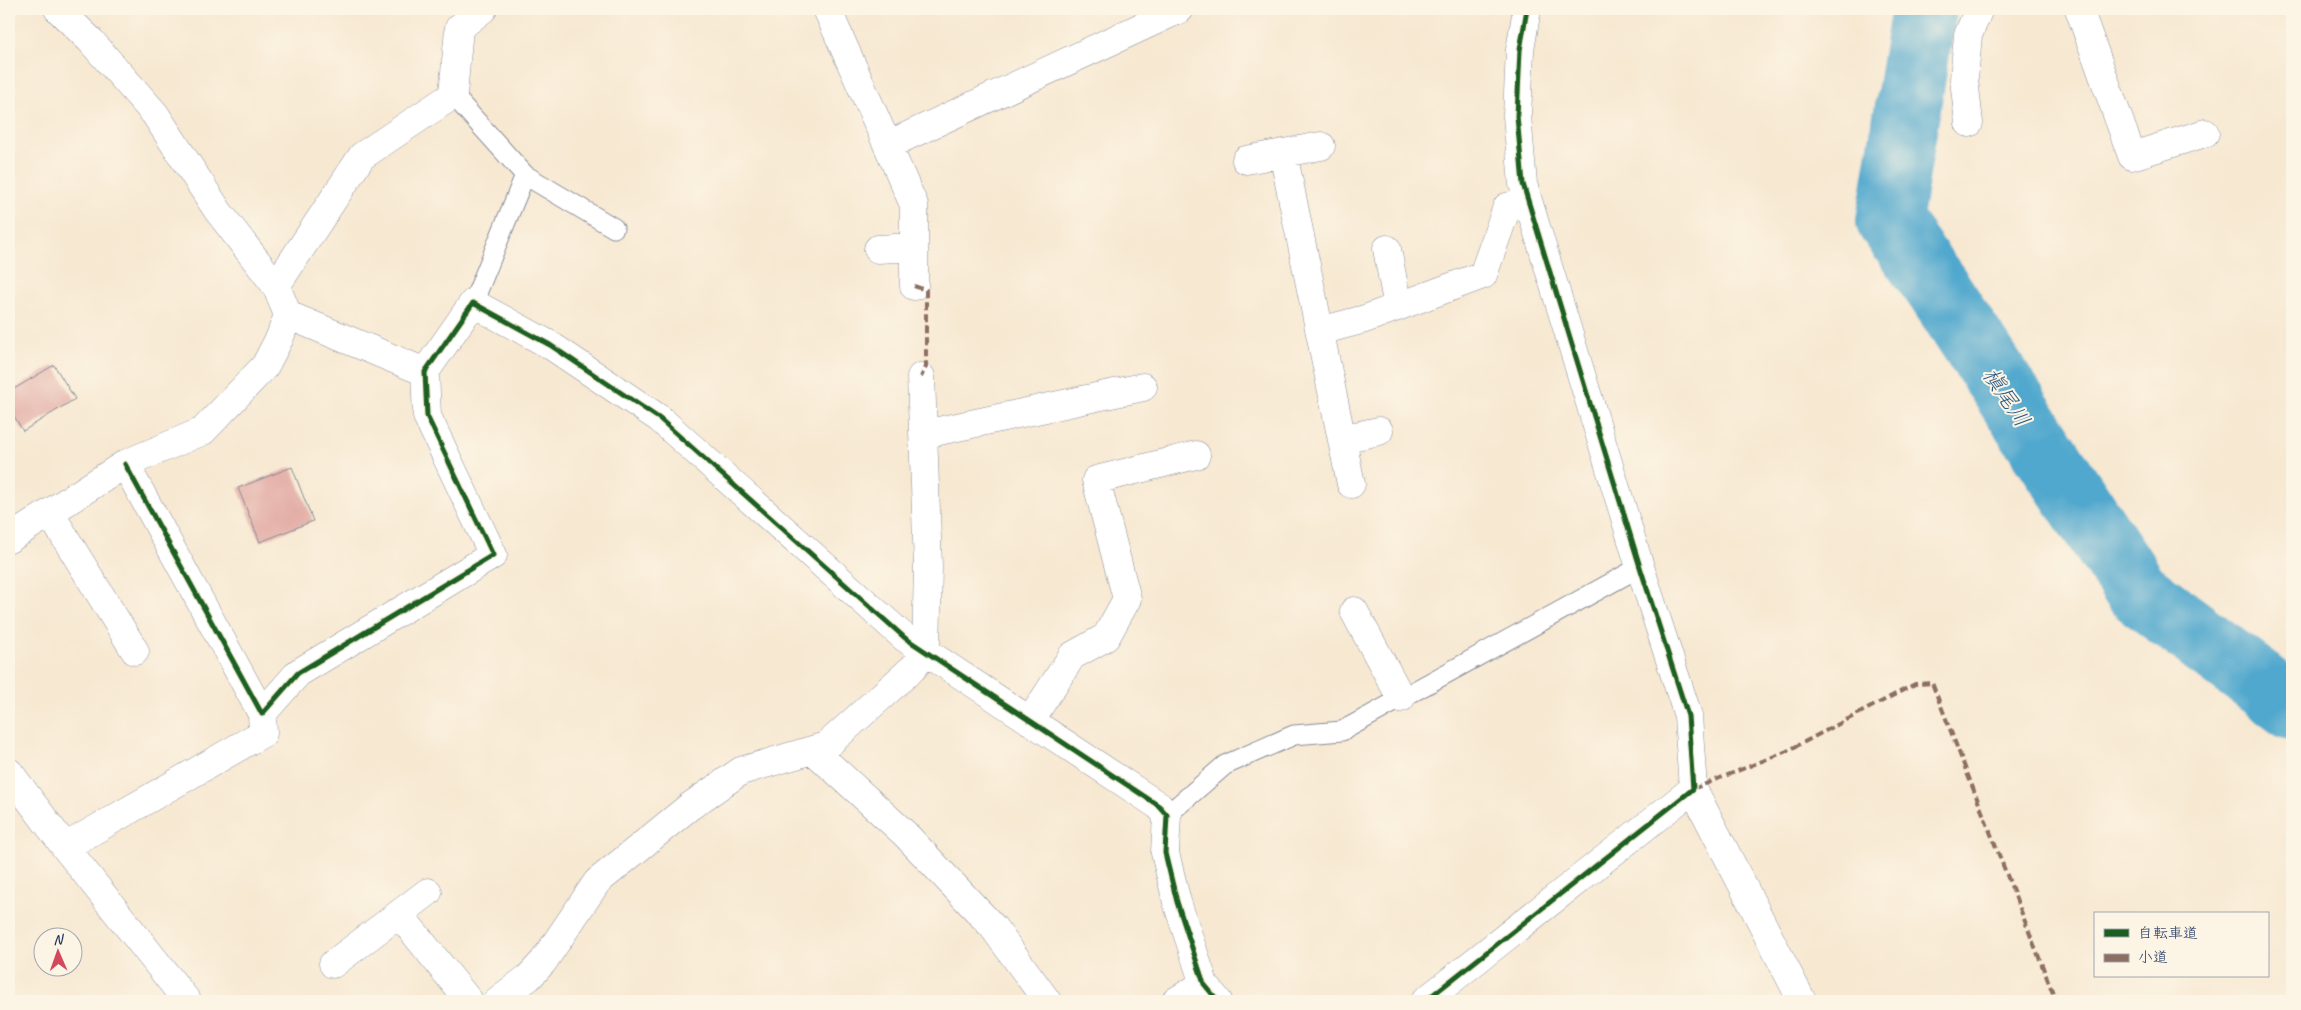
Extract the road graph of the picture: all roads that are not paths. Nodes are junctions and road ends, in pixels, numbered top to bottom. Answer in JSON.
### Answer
{"nodes":[{"id":1,"x":58,"y":9,"type":"edge"},
{"id":2,"x":827,"y":9,"type":"edge"},
{"id":3,"x":1180,"y":9,"type":"edge"},
{"id":4,"x":1526,"y":9,"type":"edge"},
{"id":5,"x":1979,"y":9,"type":"edge"},
{"id":6,"x":2079,"y":9,"type":"edge"},
{"id":7,"x":479,"y":10,"type":"edge"},
{"id":8,"x":453,"y":95,"type":"junction"},
{"id":9,"x":1969,"y":123,"type":"dead end"},
{"id":10,"x":2205,"y":133,"type":"dead end"},
{"id":11,"x":888,"y":145,"type":"junction"},
{"id":12,"x":1321,"y":146,"type":"dead end"},
{"id":13,"x":1282,"y":153,"type":"junction"},
{"id":14,"x":1246,"y":160,"type":"dead end"},
{"id":15,"x":525,"y":175,"type":"junction"},
{"id":16,"x":1528,"y":202,"type":"junction"},
{"id":17,"x":614,"y":228,"type":"dead end"},
{"id":18,"x":913,"y":248,"type":"junction"},
{"id":19,"x":878,"y":249,"type":"dead end"},
{"id":20,"x":1387,"y":249,"type":"dead end"},
{"id":21,"x":276,"y":286,"type":"junction"},
{"id":22,"x":914,"y":286,"type":"dead end"},
{"id":23,"x":473,"y":303,"type":"junction"},
{"id":24,"x":1398,"y":307,"type":"junction"},
{"id":25,"x":288,"y":315,"type":"junction"},
{"id":26,"x":1320,"y":331,"type":"junction"},
{"id":27,"x":425,"y":372,"type":"junction"},
{"id":28,"x":922,"y":377,"type":"dead end"},
{"id":29,"x":1143,"y":387,"type":"dead end"},
{"id":30,"x":1379,"y":431,"type":"dead end"},
{"id":31,"x":925,"y":434,"type":"junction"},
{"id":32,"x":1342,"y":439,"type":"junction"},
{"id":33,"x":1196,"y":455,"type":"dead end"},
{"id":34,"x":125,"y":464,"type":"junction"},
{"id":35,"x":1352,"y":484,"type":"dead end"},
{"id":36,"x":50,"y":513,"type":"junction"},
{"id":37,"x":9,"y":538,"type":"edge"},
{"id":38,"x":1640,"y":567,"type":"junction"},
{"id":39,"x":1354,"y":611,"type":"dead end"},
{"id":40,"x":135,"y":651,"type":"dead end"},
{"id":41,"x":926,"y":652,"type":"junction"},
{"id":42,"x":1401,"y":698,"type":"junction"},
{"id":43,"x":262,"y":714,"type":"junction"},
{"id":44,"x":1030,"y":721,"type":"junction"},
{"id":45,"x":813,"y":750,"type":"junction"},
{"id":46,"x":9,"y":772,"type":"edge"},
{"id":47,"x":1693,"y":789,"type":"junction"},
{"id":48,"x":1167,"y":815,"type":"junction"},
{"id":49,"x":65,"y":847,"type":"junction"},
{"id":50,"x":428,"y":892,"type":"dead end"},
{"id":51,"x":399,"y":914,"type":"junction"},
{"id":52,"x":333,"y":964,"type":"dead end"},
{"id":53,"x":1211,"y":993,"type":"edge"},
{"id":54,"x":187,"y":1001,"type":"edge"},
{"id":55,"x":469,"y":1001,"type":"edge"},
{"id":56,"x":497,"y":1001,"type":"edge"},
{"id":57,"x":1048,"y":1001,"type":"edge"},
{"id":58,"x":1176,"y":1001,"type":"edge"},
{"id":59,"x":1425,"y":1001,"type":"edge"},
{"id":60,"x":1802,"y":1001,"type":"edge"}],
"edges":[{"from":1,"to":21,"type":"street"},
{"from":2,"to":11,"type":"street"},
{"from":3,"to":11,"type":"street"},
{"from":4,"to":16,"type":"street"},
{"from":5,"to":9,"type":"street"},
{"from":6,"to":10,"type":"street"},
{"from":7,"to":8,"type":"street"},
{"from":8,"to":15,"type":"lane"},
{"from":8,"to":21,"type":"street"},
{"from":11,"to":18,"type":"street"},
{"from":12,"to":13,"type":"street"},
{"from":13,"to":14,"type":"street"},
{"from":13,"to":26,"type":"street"},
{"from":15,"to":17,"type":"lane"},
{"from":15,"to":23,"type":"lane"},
{"from":16,"to":24,"type":"street"},
{"from":16,"to":38,"type":"street"},
{"from":18,"to":19,"type":"street"},
{"from":18,"to":22,"type":"street"},
{"from":20,"to":24,"type":"street"},
{"from":21,"to":25,"type":"street"},
{"from":23,"to":27,"type":"street"},
{"from":23,"to":41,"type":"street"},
{"from":24,"to":26,"type":"street"},
{"from":25,"to":27,"type":"street"},
{"from":25,"to":34,"type":"street"},
{"from":26,"to":32,"type":"street"},
{"from":27,"to":43,"type":"street"},
{"from":28,"to":31,"type":"street"},
{"from":29,"to":31,"type":"street"},
{"from":30,"to":32,"type":"street"},
{"from":31,"to":41,"type":"street"},
{"from":32,"to":35,"type":"street"},
{"from":33,"to":44,"type":"street"},
{"from":34,"to":36,"type":"street"},
{"from":34,"to":43,"type":"street"},
{"from":36,"to":37,"type":"street"},
{"from":36,"to":40,"type":"street"},
{"from":38,"to":42,"type":"lane"},
{"from":38,"to":47,"type":"street"},
{"from":39,"to":42,"type":"street"},
{"from":41,"to":44,"type":"street"},
{"from":41,"to":45,"type":"street"},
{"from":42,"to":48,"type":"lane"},
{"from":43,"to":49,"type":"street"},
{"from":44,"to":48,"type":"street"},
{"from":45,"to":56,"type":"street"},
{"from":45,"to":57,"type":"street"},
{"from":46,"to":49,"type":"street"},
{"from":47,"to":59,"type":"street"},
{"from":47,"to":60,"type":"street"},
{"from":48,"to":53,"type":"street"},
{"from":49,"to":54,"type":"street"},
{"from":50,"to":51,"type":"street"},
{"from":51,"to":52,"type":"street"},
{"from":51,"to":55,"type":"street"},
{"from":53,"to":58,"type":"street"}]}
